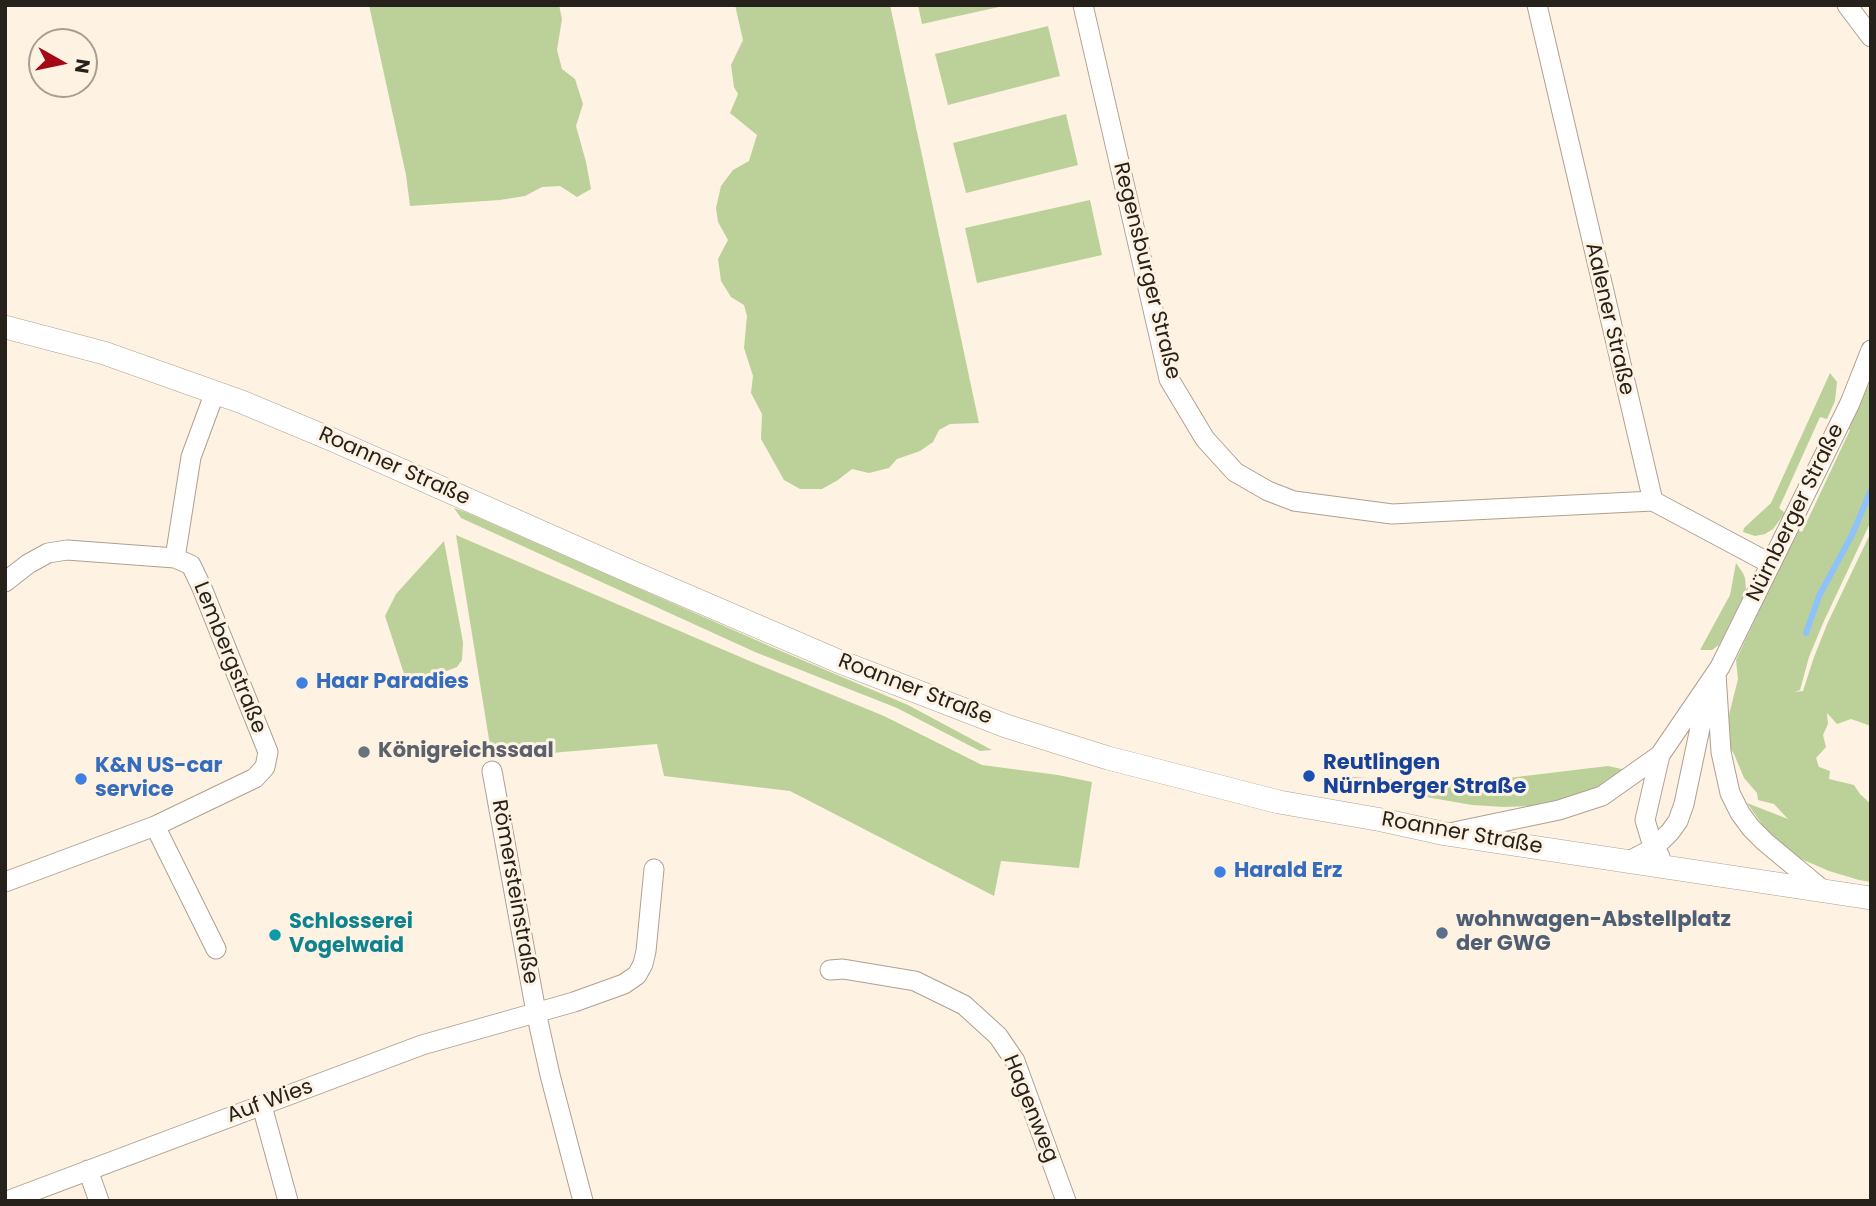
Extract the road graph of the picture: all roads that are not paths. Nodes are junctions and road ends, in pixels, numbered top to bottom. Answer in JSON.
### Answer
{"nodes":[{"id":1,"x":1083,"y":5,"type":"edge"},
{"id":2,"x":1537,"y":5,"type":"edge"},
{"id":3,"x":1847,"y":5,"type":"edge"},
{"id":4,"x":1871,"y":37,"type":"edge"},
{"id":5,"x":5,"y":327,"type":"edge"},
{"id":6,"x":1871,"y":350,"type":"edge"},
{"id":7,"x":215,"y":392,"type":"junction"},
{"id":8,"x":1653,"y":501,"type":"junction"},
{"id":9,"x":175,"y":558,"type":"junction"},
{"id":10,"x":1771,"y":564,"type":"junction"},
{"id":11,"x":5,"y":582,"type":"edge"},
{"id":12,"x":1716,"y":674,"type":"junction"},
{"id":13,"x":1660,"y":755,"type":"junction"},
{"id":14,"x":492,"y":771,"type":"dead end"},
{"id":15,"x":155,"y":827,"type":"junction"},
{"id":16,"x":1446,"y":834,"type":"junction"},
{"id":17,"x":1654,"y":848,"type":"junction"},
{"id":18,"x":1627,"y":862,"type":"junction"},
{"id":19,"x":1671,"y":868,"type":"junction"},
{"id":20,"x":654,"y":869,"type":"dead end"},
{"id":21,"x":5,"y":882,"type":"edge"},
{"id":22,"x":1824,"y":891,"type":"junction"},
{"id":23,"x":1871,"y":898,"type":"edge"},
{"id":24,"x":216,"y":948,"type":"dead end"},
{"id":25,"x":830,"y":970,"type":"dead end"},
{"id":26,"x":536,"y":1012,"type":"junction"},
{"id":27,"x":262,"y":1106,"type":"junction"},
{"id":28,"x":88,"y":1170,"type":"junction"},
{"id":29,"x":7,"y":1201,"type":"edge"},
{"id":30,"x":99,"y":1201,"type":"edge"},
{"id":31,"x":288,"y":1201,"type":"edge"},
{"id":32,"x":583,"y":1201,"type":"edge"},
{"id":33,"x":1066,"y":1201,"type":"edge"}],
"edges":[{"from":1,"to":8,"type":"street","name":"Regensburger Straße"},
{"from":2,"to":8,"type":"street","name":"Aalener Straße"},
{"from":3,"to":4,"type":"street"},
{"from":5,"to":7,"type":"street","name":"Roanner Straße"},
{"from":6,"to":10,"type":"street","name":"Nürnberger Straße"},
{"from":7,"to":9,"type":"street"},
{"from":7,"to":16,"type":"street","name":"Roanner Straße"},
{"from":8,"to":10,"type":"street"},
{"from":9,"to":11,"type":"street"},
{"from":9,"to":15,"type":"street","name":"Lembergstraße"},
{"from":10,"to":12,"type":"street","name":"Nürnberger Straße"},
{"from":12,"to":13,"type":"street","name":"Nürnberger Straße"},
{"from":12,"to":17,"type":"street","name":"Nürnberger Straße"},
{"from":12,"to":22,"type":"street"},
{"from":13,"to":16,"type":"street","name":"Nürnberger Straße"},
{"from":13,"to":17,"type":"street","name":"Nürnberger Straße"},
{"from":14,"to":26,"type":"street","name":"Römersteinstraße"},
{"from":15,"to":21,"type":"street","name":"Lembergstraße"},
{"from":15,"to":24,"type":"street"},
{"from":16,"to":18,"type":"street","name":"Roanner Straße"},
{"from":17,"to":18,"type":"street","name":"Nürnberger Straße"},
{"from":17,"to":19,"type":"street","name":"Nürnberger Straße"},
{"from":18,"to":19,"type":"street","name":"Roanner Straße"},
{"from":19,"to":22,"type":"street","name":"Roanner Straße"},
{"from":20,"to":26,"type":"street","name":"Römersteinstraße"},
{"from":22,"to":23,"type":"street","name":"Roanner Straße"},
{"from":25,"to":33,"type":"street","name":"Hagenweg"},
{"from":26,"to":27,"type":"street","name":"Auf Wies"},
{"from":26,"to":32,"type":"street","name":"Römersteinstraße"},
{"from":27,"to":28,"type":"street","name":"Auf Wies"},
{"from":27,"to":31,"type":"street"},
{"from":28,"to":29,"type":"street","name":"Auf Wies"},
{"from":28,"to":30,"type":"street"}]}
